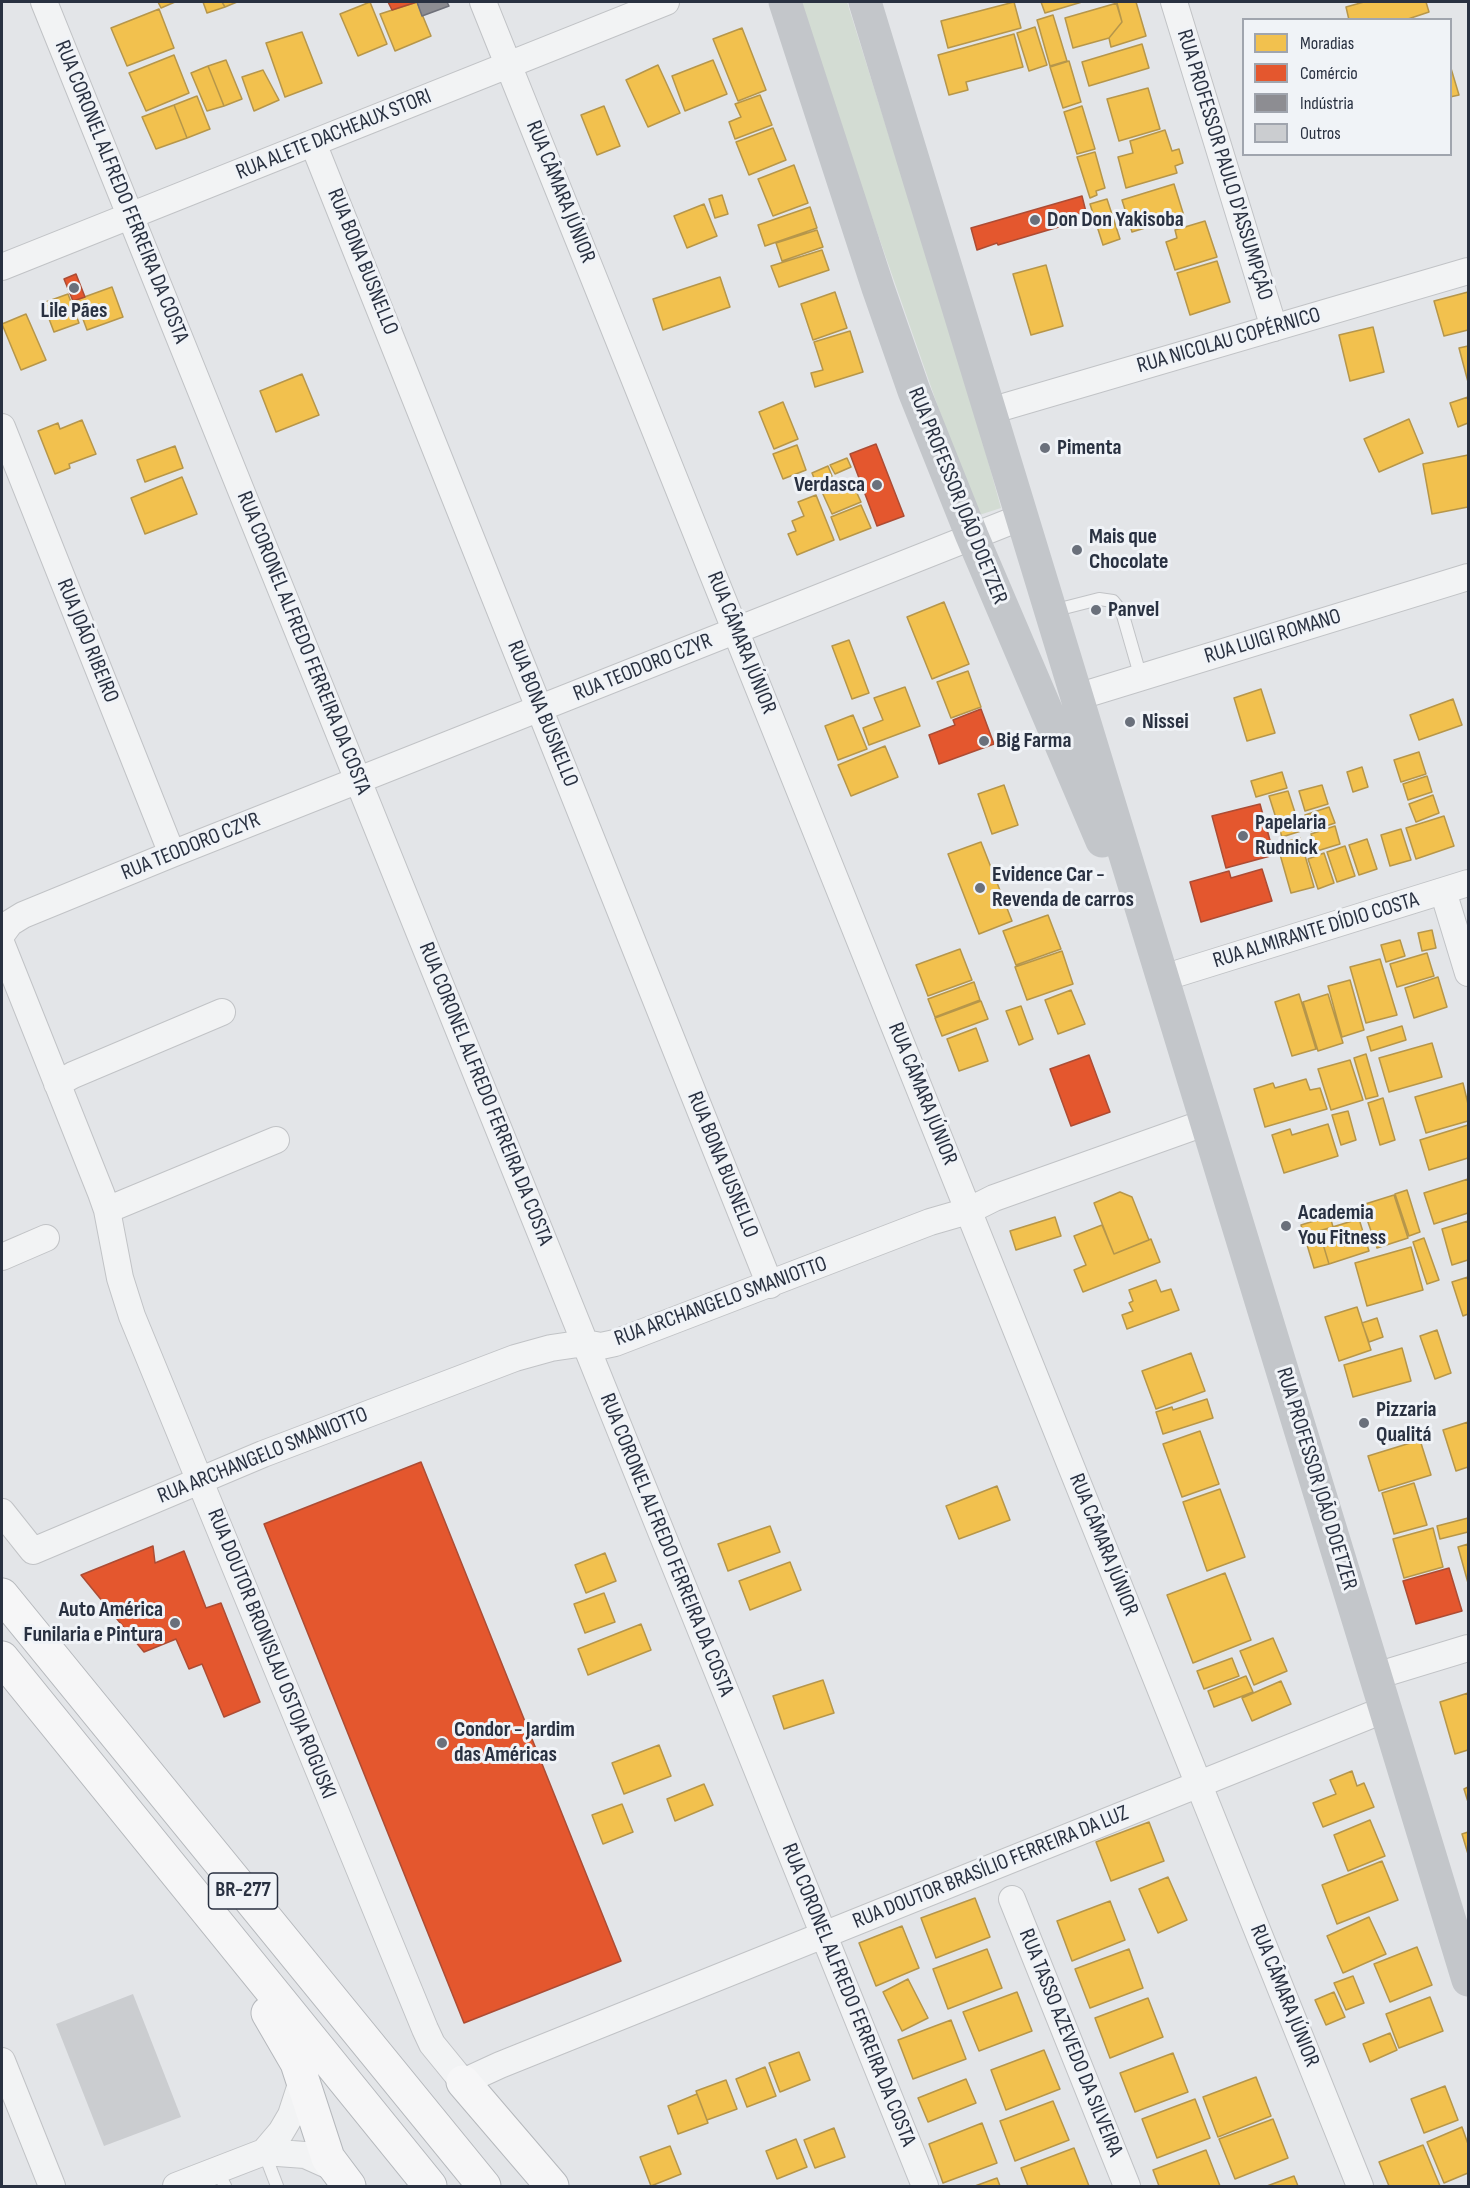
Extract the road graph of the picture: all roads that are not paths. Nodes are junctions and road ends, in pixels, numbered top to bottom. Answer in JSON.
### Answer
{"nodes":[{"id":1,"x":44,"y":2,"type":"edge"},
{"id":2,"x":483,"y":2,"type":"edge"},
{"id":3,"x":666,"y":2,"type":"edge"},
{"id":4,"x":785,"y":2,"type":"edge"},
{"id":5,"x":865,"y":2,"type":"edge"},
{"id":6,"x":1174,"y":2,"type":"edge"},
{"id":7,"x":509,"y":64,"type":"junction"},
{"id":8,"x":313,"y":143,"type":"junction"},
{"id":9,"x":131,"y":216,"type":"junction"},
{"id":10,"x":2,"y":267,"type":"edge"},
{"id":11,"x":1468,"y":272,"type":"edge"},
{"id":12,"x":1274,"y":328,"type":"junction"},
{"id":13,"x":990,"y":411,"type":"junction"},
{"id":14,"x":2,"y":427,"type":"edge"},
{"id":15,"x":1022,"y":517,"type":"junction"},
{"id":16,"x":972,"y":536,"type":"junction"},
{"id":17,"x":1468,"y":577,"type":"edge"},
{"id":18,"x":1051,"y":612,"type":"junction"},
{"id":19,"x":736,"y":631,"type":"junction"},
{"id":20,"x":1142,"y":678,"type":"junction"},
{"id":21,"x":1077,"y":697,"type":"junction"},
{"id":22,"x":540,"y":709,"type":"junction"},
{"id":23,"x":358,"y":781,"type":"junction"},
{"id":24,"x":172,"y":854,"type":"junction"},
{"id":25,"x":1468,"y":883,"type":"edge"},
{"id":26,"x":1443,"y":891,"type":"junction"},
{"id":27,"x":2,"y":934,"type":"edge"},
{"id":28,"x":2,"y":945,"type":"edge"},
{"id":29,"x":1468,"y":973,"type":"edge"},
{"id":30,"x":1163,"y":978,"type":"junction"},
{"id":31,"x":222,"y":1012,"type":"dead end"},
{"id":32,"x":57,"y":1084,"type":"junction"},
{"id":33,"x":1207,"y":1122,"type":"junction"},
{"id":34,"x":276,"y":1140,"type":"dead end"},
{"id":35,"x":107,"y":1210,"type":"junction"},
{"id":36,"x":968,"y":1211,"type":"junction"},
{"id":37,"x":46,"y":1238,"type":"dead end"},
{"id":38,"x":2,"y":1257,"type":"edge"},
{"id":39,"x":770,"y":1285,"type":"junction"},
{"id":40,"x":585,"y":1343,"type":"junction"},
{"id":41,"x":200,"y":1481,"type":"junction"},
{"id":42,"x":2,"y":1512,"type":"edge"},
{"id":43,"x":2,"y":1595,"type":"edge"},
{"id":44,"x":1468,"y":1648,"type":"edge"},
{"id":45,"x":2,"y":1658,"type":"edge"},
{"id":46,"x":1376,"y":1676,"type":"junction"},
{"id":47,"x":1386,"y":1709,"type":"junction"},
{"id":48,"x":1199,"y":1784,"type":"junction"},
{"id":49,"x":1012,"y":1899,"type":"dead end"},
{"id":50,"x":204,"y":1910,"type":"junction"},
{"id":51,"x":824,"y":1935,"type":"junction"},
{"id":52,"x":1468,"y":1980,"type":"edge"},
{"id":53,"x":2,"y":2061,"type":"edge"},
{"id":54,"x":303,"y":2078,"type":"junction"},
{"id":55,"x":463,"y":2082,"type":"junction"},
{"id":56,"x":264,"y":2152,"type":"junction"},
{"id":57,"x":221,"y":2179,"type":"edge"},
{"id":58,"x":338,"y":2180,"type":"edge"},
{"id":59,"x":52,"y":2187,"type":"edge"},
{"id":60,"x":176,"y":2187,"type":"edge"},
{"id":61,"x":277,"y":2187,"type":"edge"},
{"id":62,"x":430,"y":2187,"type":"edge"},
{"id":63,"x":484,"y":2187,"type":"edge"},
{"id":64,"x":552,"y":2187,"type":"edge"},
{"id":65,"x":925,"y":2187,"type":"edge"},
{"id":66,"x":1127,"y":2187,"type":"edge"},
{"id":67,"x":1360,"y":2187,"type":"edge"}],
"edges":[{"from":1,"to":9,"type":"street","name":"RUA CORONEL ALFREDO FERREIRA DA COSTA"},
{"from":2,"to":7,"type":"street","name":"RUA CÂMARA JÚNIOR"},
{"from":3,"to":7,"type":"street","name":"RUA ALETE DACHEAUX STORI"},
{"from":4,"to":16,"type":"main road","name":"RUA PROFESSOR JOÃO DOETZER"},
{"from":5,"to":13,"type":"main road","name":"RUA PROFESSOR JOÃO DOETZER"},
{"from":6,"to":12,"type":"street","name":"RUA PROFESSOR PAULO D'ASSUMPÇÃO"},
{"from":7,"to":8,"type":"street","name":"RUA ALETE DACHEAUX STORI"},
{"from":7,"to":19,"type":"street","name":"RUA CÂMARA JÚNIOR"},
{"from":8,"to":9,"type":"street","name":"RUA ALETE DACHEAUX STORI"},
{"from":8,"to":22,"type":"street","name":"RUA BONA BUSNELLO"},
{"from":9,"to":10,"type":"street","name":"RUA ALETE DACHEAUX STORI"},
{"from":9,"to":23,"type":"street","name":"RUA CORONEL ALFREDO FERREIRA DA COSTA"},
{"from":11,"to":12,"type":"street","name":"RUA NICOLAU COPÉRNICO"},
{"from":12,"to":13,"type":"street","name":"RUA NICOLAU COPÉRNICO"},
{"from":13,"to":15,"type":"main road","name":"RUA PROFESSOR JOÃO DOETZER"},
{"from":14,"to":24,"type":"street","name":"RUA JOÃO RIBEIRO"},
{"from":15,"to":16,"type":"street","name":"RUA TEODORO CZYR"},
{"from":15,"to":18,"type":"main road","name":"RUA PROFESSOR JOÃO DOETZER"},
{"from":16,"to":19,"type":"street","name":"RUA TEODORO CZYR"},
{"from":16,"to":30,"type":"main road","name":"RUA PROFESSOR JOÃO DOETZER"},
{"from":17,"to":20,"type":"street","name":"RUA LUIGI ROMANO"},
{"from":18,"to":20,"type":"lane"},
{"from":18,"to":21,"type":"main road","name":"RUA PROFESSOR JOÃO DOETZER"},
{"from":19,"to":22,"type":"street","name":"RUA TEODORO CZYR"},
{"from":19,"to":36,"type":"street","name":"RUA CÂMARA JÚNIOR"},
{"from":20,"to":21,"type":"street","name":"RUA LUIGI ROMANO"},
{"from":21,"to":30,"type":"main road","name":"RUA PROFESSOR JOÃO DOETZER"},
{"from":22,"to":23,"type":"street","name":"RUA TEODORO CZYR"},
{"from":22,"to":39,"type":"street","name":"RUA BONA BUSNELLO"},
{"from":23,"to":24,"type":"street","name":"RUA TEODORO CZYR"},
{"from":23,"to":40,"type":"street","name":"RUA CORONEL ALFREDO FERREIRA DA COSTA"},
{"from":24,"to":27,"type":"street","name":"RUA TEODORO CZYR"},
{"from":25,"to":26,"type":"street","name":"RUA ALMIRANTE DÍDIO COSTA"},
{"from":26,"to":29,"type":"street"},
{"from":26,"to":30,"type":"street","name":"RUA ALMIRANTE DÍDIO COSTA"},
{"from":28,"to":32,"type":"street","name":"RUA DOUTOR BRONISLAU OSTOJA ROGUSKI"},
{"from":30,"to":33,"type":"main road","name":"RUA PROFESSOR JOÃO DOETZER"},
{"from":31,"to":32,"type":"street"},
{"from":32,"to":35,"type":"street","name":"RUA DOUTOR BRONISLAU OSTOJA ROGUSKI"},
{"from":33,"to":36,"type":"street","name":"RUA ARCHANGELO SMANIOTTO"},
{"from":33,"to":46,"type":"main road","name":"RUA PROFESSOR JOÃO DOETZER"},
{"from":34,"to":35,"type":"street"},
{"from":35,"to":41,"type":"street","name":"RUA DOUTOR BRONISLAU OSTOJA ROGUSKI"},
{"from":36,"to":39,"type":"street","name":"RUA ARCHANGELO SMANIOTTO"},
{"from":36,"to":48,"type":"street","name":"RUA CÂMARA JÚNIOR"},
{"from":37,"to":38,"type":"street"},
{"from":39,"to":40,"type":"street","name":"RUA ARCHANGELO SMANIOTTO"},
{"from":40,"to":41,"type":"street","name":"RUA ARCHANGELO SMANIOTTO"},
{"from":40,"to":51,"type":"street","name":"RUA CORONEL ALFREDO FERREIRA DA COSTA"},
{"from":41,"to":42,"type":"street","name":"RUA ARCHANGELO SMANIOTTO"},
{"from":41,"to":55,"type":"street","name":"RUA DOUTOR BRONISLAU OSTOJA ROGUSKI"},
{"from":43,"to":63,"type":"highway","number":"BR-277"},
{"from":44,"to":46,"type":"street"},
{"from":45,"to":50,"type":"highway","number":"BR-277"},
{"from":46,"to":47,"type":"main road","name":"RUA PROFESSOR JOÃO DOETZER"},
{"from":47,"to":48,"type":"street","name":"RUA DOUTOR BRASÍLIO FERREIRA DA LUZ"},
{"from":47,"to":52,"type":"main road","name":"RUA PROFESSOR JOÃO DOETZER"},
{"from":48,"to":51,"type":"street","name":"RUA DOUTOR BRASÍLIO FERREIRA DA LUZ"},
{"from":48,"to":67,"type":"street","name":"RUA CÂMARA JÚNIOR"},
{"from":49,"to":66,"type":"street","name":"RUA TASSO AZEVEDO DA SILVEIRA"},
{"from":50,"to":54,"type":"highway"},
{"from":50,"to":62,"type":"highway","number":"BR-277"},
{"from":51,"to":55,"type":"street","name":"RUA DOUTOR BRASÍLIO FERREIRA DA LUZ"},
{"from":51,"to":65,"type":"street","name":"RUA CORONEL ALFREDO FERREIRA DA COSTA"},
{"from":53,"to":59,"type":"street"},
{"from":54,"to":56,"type":"street"},
{"from":54,"to":58,"type":"highway"},
{"from":55,"to":64,"type":"highway"},
{"from":56,"to":57,"type":"street"},
{"from":56,"to":58,"type":"street"},
{"from":56,"to":61,"type":"lane"},
{"from":57,"to":60,"type":"street"}]}
